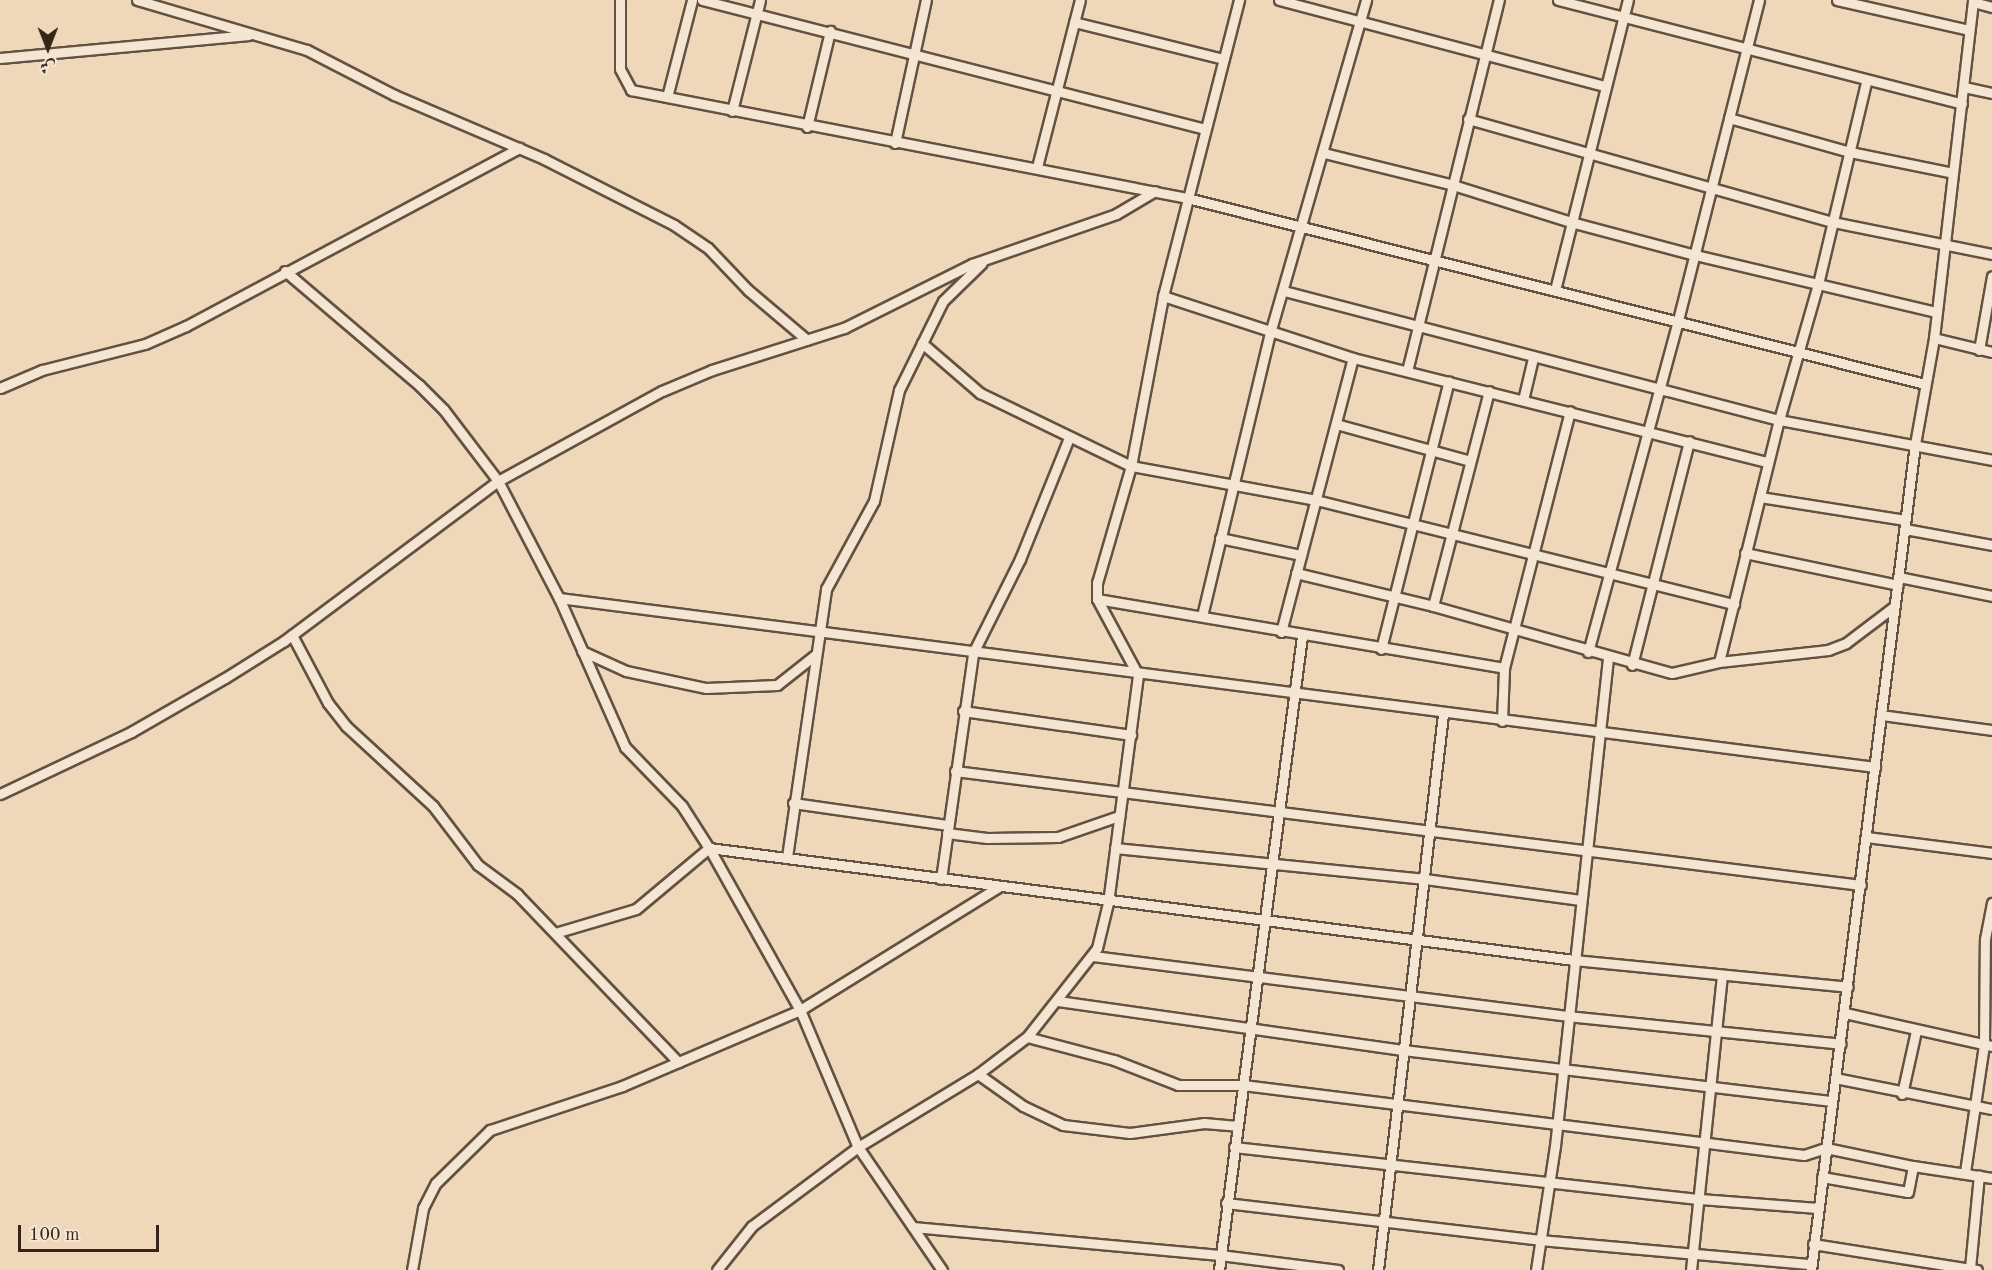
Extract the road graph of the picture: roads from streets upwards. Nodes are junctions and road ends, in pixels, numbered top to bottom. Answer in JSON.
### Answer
{"nodes":[{"id":1,"x":137,"y":0,"type":"edge"},
{"id":2,"x":620,"y":0,"type":"edge"},
{"id":3,"x":692,"y":0,"type":"edge"},
{"id":4,"x":702,"y":0,"type":"edge"},
{"id":5,"x":760,"y":0,"type":"edge"},
{"id":6,"x":926,"y":0,"type":"edge"},
{"id":7,"x":1080,"y":0,"type":"edge"},
{"id":8,"x":1239,"y":0,"type":"edge"},
{"id":9,"x":1279,"y":0,"type":"edge"},
{"id":10,"x":1366,"y":0,"type":"edge"},
{"id":11,"x":1499,"y":0,"type":"edge"},
{"id":12,"x":1558,"y":0,"type":"edge"},
{"id":13,"x":1628,"y":0,"type":"edge"},
{"id":14,"x":1759,"y":0,"type":"edge"},
{"id":15,"x":1837,"y":0,"type":"edge"},
{"id":16,"x":1973,"y":1,"type":"edge"},
{"id":17,"x":1992,"y":7,"type":"edge"},
{"id":18,"x":756,"y":12,"type":"junction"},
{"id":19,"x":1623,"y":17,"type":"junction"},
{"id":20,"x":1074,"y":22,"type":"junction"},
{"id":21,"x":1360,"y":24,"type":"junction"},
{"id":22,"x":1970,"y":30,"type":"junction"},
{"id":23,"x":830,"y":31,"type":"junction"},
{"id":24,"x":261,"y":34,"type":"junction"},
{"id":25,"x":1745,"y":50,"type":"junction"},
{"id":26,"x":914,"y":52,"type":"junction"},
{"id":27,"x":1485,"y":56,"type":"junction"},
{"id":28,"x":0,"y":58,"type":"edge"},
{"id":29,"x":1223,"y":59,"type":"junction"},
{"id":30,"x":1866,"y":82,"type":"junction"},
{"id":31,"x":1605,"y":86,"type":"junction"},
{"id":32,"x":1964,"y":87,"type":"junction"},
{"id":33,"x":1057,"y":90,"type":"junction"},
{"id":34,"x":1992,"y":93,"type":"edge"},
{"id":35,"x":667,"y":97,"type":"junction"},
{"id":36,"x":1962,"y":104,"type":"junction"},
{"id":37,"x":732,"y":111,"type":"junction"},
{"id":38,"x":1729,"y":118,"type":"junction"},
{"id":39,"x":1468,"y":119,"type":"junction"},
{"id":40,"x":807,"y":127,"type":"junction"},
{"id":41,"x":1205,"y":129,"type":"junction"},
{"id":42,"x":895,"y":143,"type":"junction"},
{"id":43,"x":519,"y":148,"type":"junction"},
{"id":44,"x":1850,"y":152,"type":"junction"},
{"id":45,"x":1324,"y":153,"type":"junction"},
{"id":46,"x":1588,"y":153,"type":"junction"},
{"id":47,"x":1037,"y":167,"type":"junction"},
{"id":48,"x":1953,"y":173,"type":"junction"},
{"id":49,"x":1453,"y":185,"type":"junction"},
{"id":50,"x":1711,"y":187,"type":"junction"},
{"id":51,"x":1155,"y":191,"type":"junction"},
{"id":52,"x":1188,"y":198,"type":"junction"},
{"id":53,"x":1571,"y":222,"type":"junction"},
{"id":54,"x":1833,"y":222,"type":"junction"},
{"id":55,"x":1303,"y":225,"type":"junction"},
{"id":56,"x":1945,"y":244,"type":"junction"},
{"id":57,"x":1992,"y":254,"type":"edge"},
{"id":58,"x":1695,"y":255,"type":"junction"},
{"id":59,"x":987,"y":259,"type":"junction"},
{"id":60,"x":1434,"y":259,"type":"junction"},
{"id":61,"x":285,"y":271,"type":"junction"},
{"id":62,"x":1992,"y":276,"type":"edge"},
{"id":63,"x":1818,"y":284,"type":"junction"},
{"id":64,"x":1555,"y":290,"type":"junction"},
{"id":65,"x":1284,"y":291,"type":"junction"},
{"id":66,"x":1163,"y":296,"type":"junction"},
{"id":67,"x":1936,"y":312,"type":"junction"},
{"id":68,"x":1677,"y":324,"type":"junction"},
{"id":69,"x":1418,"y":327,"type":"junction"},
{"id":70,"x":1270,"y":333,"type":"junction"},
{"id":71,"x":1934,"y":338,"type":"junction"},
{"id":72,"x":807,"y":340,"type":"junction"},
{"id":73,"x":922,"y":343,"type":"junction"},
{"id":74,"x":1979,"y":350,"type":"junction"},
{"id":75,"x":1992,"y":352,"type":"edge"},
{"id":76,"x":1798,"y":353,"type":"junction"},
{"id":77,"x":1353,"y":358,"type":"junction"},
{"id":78,"x":1533,"y":358,"type":"junction"},
{"id":79,"x":1407,"y":371,"type":"junction"},
{"id":80,"x":1449,"y":381,"type":"junction"},
{"id":81,"x":1925,"y":384,"type":"junction"},
{"id":82,"x":0,"y":388,"type":"edge"},
{"id":83,"x":1658,"y":390,"type":"junction"},
{"id":84,"x":1489,"y":391,"type":"junction"},
{"id":85,"x":1523,"y":400,"type":"junction"},
{"id":86,"x":1570,"y":411,"type":"junction"},
{"id":87,"x":1779,"y":420,"type":"junction"},
{"id":88,"x":1336,"y":423,"type":"junction"},
{"id":89,"x":1646,"y":430,"type":"junction"},
{"id":90,"x":1069,"y":438,"type":"junction"},
{"id":91,"x":1689,"y":441,"type":"junction"},
{"id":92,"x":1916,"y":444,"type":"junction"},
{"id":93,"x":1430,"y":451,"type":"junction"},
{"id":94,"x":1992,"y":460,"type":"edge"},
{"id":95,"x":1470,"y":461,"type":"junction"},
{"id":96,"x":1768,"y":462,"type":"junction"},
{"id":97,"x":1131,"y":466,"type":"junction"},
{"id":98,"x":498,"y":481,"type":"junction"},
{"id":99,"x":1233,"y":485,"type":"junction"},
{"id":100,"x":1760,"y":497,"type":"junction"},
{"id":101,"x":1316,"y":500,"type":"junction"},
{"id":102,"x":1411,"y":524,"type":"junction"},
{"id":103,"x":1905,"y":525,"type":"junction"},
{"id":104,"x":1452,"y":535,"type":"junction"},
{"id":105,"x":1220,"y":538,"type":"junction"},
{"id":106,"x":1992,"y":545,"type":"edge"},
{"id":107,"x":1744,"y":553,"type":"junction"},
{"id":108,"x":1301,"y":555,"type":"junction"},
{"id":109,"x":1532,"y":557,"type":"junction"},
{"id":110,"x":1296,"y":573,"type":"junction"},
{"id":111,"x":1608,"y":575,"type":"junction"},
{"id":112,"x":1898,"y":581,"type":"junction"},
{"id":113,"x":1653,"y":585,"type":"junction"},
{"id":114,"x":1393,"y":595,"type":"junction"},
{"id":115,"x":1992,"y":596,"type":"edge"},
{"id":116,"x":559,"y":598,"type":"junction"},
{"id":117,"x":1097,"y":599,"type":"junction"},
{"id":118,"x":1734,"y":604,"type":"junction"},
{"id":119,"x":1433,"y":606,"type":"junction"},
{"id":120,"x":1895,"y":606,"type":"junction"},
{"id":121,"x":1202,"y":616,"type":"junction"},
{"id":122,"x":1515,"y":629,"type":"junction"},
{"id":123,"x":1281,"y":632,"type":"junction"},
{"id":124,"x":818,"y":633,"type":"junction"},
{"id":125,"x":292,"y":635,"type":"junction"},
{"id":126,"x":1302,"y":636,"type":"junction"},
{"id":127,"x":1381,"y":649,"type":"junction"},
{"id":128,"x":582,"y":651,"type":"junction"},
{"id":129,"x":1588,"y":652,"type":"junction"},
{"id":130,"x":974,"y":653,"type":"junction"},
{"id":131,"x":815,"y":655,"type":"junction"},
{"id":132,"x":1608,"y":658,"type":"junction"},
{"id":133,"x":1719,"y":662,"type":"junction"},
{"id":134,"x":1632,"y":665,"type":"junction"},
{"id":135,"x":1504,"y":668,"type":"junction"},
{"id":136,"x":1138,"y":675,"type":"junction"},
{"id":137,"x":1295,"y":693,"type":"junction"},
{"id":138,"x":963,"y":711,"type":"junction"},
{"id":139,"x":1443,"y":714,"type":"junction"},
{"id":140,"x":1881,"y":715,"type":"junction"},
{"id":141,"x":1502,"y":721,"type":"junction"},
{"id":142,"x":1992,"y":730,"type":"edge"},
{"id":143,"x":1602,"y":734,"type":"junction"},
{"id":144,"x":1131,"y":735,"type":"junction"},
{"id":145,"x":1875,"y":767,"type":"junction"},
{"id":146,"x":955,"y":771,"type":"junction"},
{"id":147,"x":1122,"y":792,"type":"junction"},
{"id":148,"x":0,"y":794,"type":"edge"},
{"id":149,"x":793,"y":803,"type":"junction"},
{"id":150,"x":1280,"y":812,"type":"junction"},
{"id":151,"x":1119,"y":816,"type":"junction"},
{"id":152,"x":1430,"y":828,"type":"junction"},
{"id":153,"x":948,"y":829,"type":"junction"},
{"id":154,"x":1867,"y":837,"type":"junction"},
{"id":155,"x":709,"y":848,"type":"junction"},
{"id":156,"x":1115,"y":848,"type":"junction"},
{"id":157,"x":1587,"y":850,"type":"junction"},
{"id":158,"x":1992,"y":853,"type":"edge"},
{"id":159,"x":787,"y":857,"type":"junction"},
{"id":160,"x":1273,"y":867,"type":"junction"},
{"id":161,"x":941,"y":879,"type":"junction"},
{"id":162,"x":1425,"y":879,"type":"junction"},
{"id":163,"x":1861,"y":885,"type":"junction"},
{"id":164,"x":998,"y":887,"type":"junction"},
{"id":165,"x":1581,"y":900,"type":"junction"},
{"id":166,"x":1108,"y":903,"type":"junction"},
{"id":167,"x":1992,"y":903,"type":"edge"},
{"id":168,"x":1266,"y":921,"type":"junction"},
{"id":169,"x":555,"y":933,"type":"junction"},
{"id":170,"x":1419,"y":940,"type":"junction"},
{"id":171,"x":1988,"y":940,"type":"edge"},
{"id":172,"x":1093,"y":956,"type":"junction"},
{"id":173,"x":1574,"y":960,"type":"junction"},
{"id":174,"x":1722,"y":976,"type":"junction"},
{"id":175,"x":1259,"y":979,"type":"junction"},
{"id":176,"x":1848,"y":987,"type":"junction"},
{"id":177,"x":1410,"y":994,"type":"junction"},
{"id":178,"x":1058,"y":1001,"type":"junction"},
{"id":179,"x":800,"y":1010,"type":"junction"},
{"id":180,"x":1845,"y":1013,"type":"junction"},
{"id":181,"x":1567,"y":1016,"type":"junction"},
{"id":182,"x":1252,"y":1030,"type":"junction"},
{"id":183,"x":1916,"y":1031,"type":"junction"},
{"id":184,"x":1715,"y":1034,"type":"junction"},
{"id":185,"x":1027,"y":1038,"type":"junction"},
{"id":186,"x":1840,"y":1044,"type":"junction"},
{"id":187,"x":1988,"y":1045,"type":"edge"},
{"id":188,"x":1403,"y":1050,"type":"junction"},
{"id":189,"x":678,"y":1062,"type":"junction"},
{"id":190,"x":1561,"y":1068,"type":"junction"},
{"id":191,"x":978,"y":1074,"type":"junction"},
{"id":192,"x":1835,"y":1078,"type":"junction"},
{"id":193,"x":1243,"y":1085,"type":"junction"},
{"id":194,"x":1710,"y":1088,"type":"junction"},
{"id":195,"x":1902,"y":1094,"type":"junction"},
{"id":196,"x":1832,"y":1101,"type":"junction"},
{"id":197,"x":1396,"y":1106,"type":"junction"},
{"id":198,"x":1976,"y":1106,"type":"junction"},
{"id":199,"x":1992,"y":1109,"type":"edge"},
{"id":200,"x":1555,"y":1124,"type":"junction"},
{"id":201,"x":1237,"y":1126,"type":"junction"},
{"id":202,"x":1704,"y":1145,"type":"junction"},
{"id":203,"x":858,"y":1147,"type":"junction"},
{"id":204,"x":1234,"y":1147,"type":"junction"},
{"id":205,"x":1826,"y":1148,"type":"junction"},
{"id":206,"x":1389,"y":1164,"type":"junction"},
{"id":207,"x":1913,"y":1166,"type":"junction"},
{"id":208,"x":1965,"y":1172,"type":"junction"},
{"id":209,"x":1979,"y":1175,"type":"junction"},
{"id":210,"x":1822,"y":1177,"type":"junction"},
{"id":211,"x":1992,"y":1178,"type":"edge"},
{"id":212,"x":1548,"y":1180,"type":"junction"},
{"id":213,"x":1700,"y":1199,"type":"junction"},
{"id":214,"x":1226,"y":1203,"type":"junction"},
{"id":215,"x":1818,"y":1208,"type":"junction"},
{"id":216,"x":1383,"y":1219,"type":"junction"},
{"id":217,"x":913,"y":1227,"type":"junction"},
{"id":218,"x":1540,"y":1240,"type":"junction"},
{"id":219,"x":1813,"y":1244,"type":"junction"},
{"id":220,"x":1220,"y":1255,"type":"junction"},
{"id":221,"x":1693,"y":1256,"type":"junction"},
{"id":222,"x":1811,"y":1267,"type":"edge"},
{"id":223,"x":1920,"y":1267,"type":"edge"},
{"id":224,"x":1974,"y":1269,"type":"edge"},
{"id":225,"x":412,"y":1270,"type":"edge"},
{"id":226,"x":717,"y":1270,"type":"edge"},
{"id":227,"x":942,"y":1270,"type":"edge"},
{"id":228,"x":1219,"y":1270,"type":"edge"},
{"id":229,"x":1338,"y":1270,"type":"edge"},
{"id":230,"x":1378,"y":1270,"type":"edge"},
{"id":231,"x":1536,"y":1270,"type":"edge"},
{"id":232,"x":1691,"y":1270,"type":"edge"}],
"edges":[{"from":1,"to":24,"type":"street"},
{"from":2,"to":35,"type":"street"},
{"from":3,"to":35,"type":"street"},
{"from":4,"to":18,"type":"street"},
{"from":5,"to":18,"type":"street"},
{"from":6,"to":26,"type":"street"},
{"from":7,"to":20,"type":"street"},
{"from":8,"to":29,"type":"street"},
{"from":9,"to":21,"type":"street"},
{"from":10,"to":21,"type":"street"},
{"from":11,"to":27,"type":"street"},
{"from":12,"to":19,"type":"street"},
{"from":13,"to":19,"type":"street"},
{"from":14,"to":25,"type":"street"},
{"from":15,"to":22,"type":"street"},
{"from":16,"to":17,"type":"street"},
{"from":16,"to":22,"type":"street"},
{"from":18,"to":23,"type":"street"},
{"from":18,"to":37,"type":"street"},
{"from":19,"to":25,"type":"street"},
{"from":19,"to":31,"type":"street"},
{"from":20,"to":29,"type":"street"},
{"from":20,"to":33,"type":"street"},
{"from":21,"to":27,"type":"street"},
{"from":21,"to":45,"type":"street"},
{"from":22,"to":32,"type":"street"},
{"from":23,"to":26,"type":"street"},
{"from":23,"to":40,"type":"street"},
{"from":24,"to":28,"type":"street"},
{"from":24,"to":43,"type":"street"},
{"from":25,"to":30,"type":"street"},
{"from":25,"to":38,"type":"street"},
{"from":26,"to":33,"type":"street"},
{"from":26,"to":42,"type":"street"},
{"from":27,"to":31,"type":"street"},
{"from":27,"to":39,"type":"street"},
{"from":29,"to":41,"type":"street"},
{"from":30,"to":36,"type":"street"},
{"from":30,"to":44,"type":"street"},
{"from":31,"to":46,"type":"street"},
{"from":32,"to":34,"type":"street"},
{"from":32,"to":36,"type":"street"},
{"from":33,"to":41,"type":"street"},
{"from":33,"to":47,"type":"street"},
{"from":35,"to":37,"type":"street"},
{"from":36,"to":48,"type":"street"},
{"from":37,"to":40,"type":"street"},
{"from":38,"to":44,"type":"street"},
{"from":38,"to":50,"type":"street"},
{"from":39,"to":46,"type":"street"},
{"from":39,"to":49,"type":"street"},
{"from":40,"to":42,"type":"street"},
{"from":41,"to":52,"type":"street"},
{"from":42,"to":47,"type":"street"},
{"from":43,"to":61,"type":"street"},
{"from":43,"to":72,"type":"street"},
{"from":44,"to":48,"type":"street"},
{"from":44,"to":54,"type":"street"},
{"from":45,"to":49,"type":"street"},
{"from":45,"to":55,"type":"street"},
{"from":46,"to":50,"type":"street"},
{"from":46,"to":53,"type":"street"},
{"from":47,"to":51,"type":"street"},
{"from":48,"to":56,"type":"street"},
{"from":49,"to":53,"type":"street"},
{"from":49,"to":60,"type":"street"},
{"from":50,"to":54,"type":"street"},
{"from":50,"to":58,"type":"street"},
{"from":51,"to":52,"type":"street"},
{"from":51,"to":59,"type":"street"},
{"from":52,"to":55,"type":"street"},
{"from":52,"to":66,"type":"street"},
{"from":53,"to":58,"type":"street"},
{"from":53,"to":64,"type":"street"},
{"from":54,"to":56,"type":"street"},
{"from":54,"to":63,"type":"street"},
{"from":55,"to":60,"type":"street"},
{"from":55,"to":65,"type":"street"},
{"from":56,"to":57,"type":"street"},
{"from":56,"to":67,"type":"street"},
{"from":58,"to":63,"type":"street"},
{"from":58,"to":68,"type":"street"},
{"from":59,"to":72,"type":"street"},
{"from":59,"to":73,"type":"street"},
{"from":60,"to":64,"type":"street"},
{"from":60,"to":69,"type":"street"},
{"from":61,"to":82,"type":"street"},
{"from":61,"to":98,"type":"street"},
{"from":62,"to":74,"type":"street"},
{"from":63,"to":67,"type":"street"},
{"from":63,"to":76,"type":"street"},
{"from":64,"to":68,"type":"street"},
{"from":65,"to":69,"type":"street"},
{"from":65,"to":70,"type":"street"},
{"from":66,"to":70,"type":"street"},
{"from":66,"to":97,"type":"street"},
{"from":67,"to":71,"type":"street"},
{"from":68,"to":76,"type":"street"},
{"from":68,"to":83,"type":"street"},
{"from":69,"to":78,"type":"street"},
{"from":69,"to":79,"type":"street"},
{"from":70,"to":77,"type":"street"},
{"from":70,"to":99,"type":"street"},
{"from":71,"to":74,"type":"street"},
{"from":71,"to":81,"type":"street"},
{"from":72,"to":98,"type":"street"},
{"from":73,"to":90,"type":"street"},
{"from":73,"to":124,"type":"street"},
{"from":74,"to":75,"type":"street"},
{"from":76,"to":81,"type":"street"},
{"from":76,"to":87,"type":"street"},
{"from":77,"to":79,"type":"street"},
{"from":77,"to":88,"type":"street"},
{"from":78,"to":83,"type":"street"},
{"from":78,"to":85,"type":"street"},
{"from":79,"to":80,"type":"street"},
{"from":80,"to":84,"type":"street"},
{"from":80,"to":93,"type":"street"},
{"from":81,"to":92,"type":"street"},
{"from":83,"to":87,"type":"street"},
{"from":83,"to":89,"type":"street"},
{"from":84,"to":85,"type":"street"},
{"from":84,"to":95,"type":"street"},
{"from":85,"to":86,"type":"street"},
{"from":86,"to":89,"type":"street"},
{"from":86,"to":109,"type":"street"},
{"from":87,"to":92,"type":"street"},
{"from":87,"to":96,"type":"street"},
{"from":88,"to":93,"type":"street"},
{"from":88,"to":101,"type":"street"},
{"from":89,"to":91,"type":"street"},
{"from":89,"to":111,"type":"street"},
{"from":90,"to":97,"type":"street"},
{"from":90,"to":130,"type":"street"},
{"from":91,"to":96,"type":"street"},
{"from":91,"to":113,"type":"street"},
{"from":92,"to":94,"type":"street"},
{"from":92,"to":103,"type":"street"},
{"from":93,"to":95,"type":"street"},
{"from":93,"to":102,"type":"street"},
{"from":95,"to":104,"type":"street"},
{"from":96,"to":100,"type":"street"},
{"from":97,"to":99,"type":"street"},
{"from":97,"to":117,"type":"street"},
{"from":98,"to":116,"type":"street"},
{"from":98,"to":125,"type":"street"},
{"from":99,"to":101,"type":"street"},
{"from":99,"to":105,"type":"street"},
{"from":100,"to":103,"type":"street"},
{"from":100,"to":107,"type":"street"},
{"from":101,"to":102,"type":"street"},
{"from":101,"to":108,"type":"street"},
{"from":102,"to":104,"type":"street"},
{"from":102,"to":114,"type":"street"},
{"from":103,"to":106,"type":"street"},
{"from":103,"to":112,"type":"street"},
{"from":104,"to":109,"type":"street"},
{"from":104,"to":119,"type":"street"},
{"from":105,"to":108,"type":"street"},
{"from":105,"to":121,"type":"street"},
{"from":107,"to":112,"type":"street"},
{"from":107,"to":118,"type":"street"},
{"from":108,"to":110,"type":"street"},
{"from":109,"to":111,"type":"street"},
{"from":109,"to":122,"type":"street"},
{"from":110,"to":114,"type":"street"},
{"from":110,"to":123,"type":"street"},
{"from":111,"to":113,"type":"street"},
{"from":111,"to":129,"type":"street"},
{"from":112,"to":115,"type":"street"},
{"from":112,"to":120,"type":"street"},
{"from":113,"to":118,"type":"street"},
{"from":113,"to":134,"type":"street"},
{"from":114,"to":119,"type":"street"},
{"from":114,"to":127,"type":"street"},
{"from":116,"to":124,"type":"street"},
{"from":116,"to":128,"type":"street"},
{"from":117,"to":121,"type":"street"},
{"from":117,"to":136,"type":"street"},
{"from":118,"to":133,"type":"street"},
{"from":119,"to":122,"type":"street"},
{"from":120,"to":133,"type":"street"},
{"from":120,"to":140,"type":"street"},
{"from":121,"to":123,"type":"street"},
{"from":122,"to":129,"type":"street"},
{"from":122,"to":135,"type":"street"},
{"from":123,"to":126,"type":"street"},
{"from":124,"to":130,"type":"street"},
{"from":124,"to":131,"type":"street"},
{"from":125,"to":148,"type":"street"},
{"from":125,"to":169,"type":"street"},
{"from":126,"to":127,"type":"street"},
{"from":126,"to":137,"type":"street"},
{"from":127,"to":135,"type":"street"},
{"from":128,"to":131,"type":"street"},
{"from":128,"to":155,"type":"street"},
{"from":129,"to":132,"type":"street"},
{"from":130,"to":136,"type":"street"},
{"from":130,"to":138,"type":"street"},
{"from":131,"to":149,"type":"street"},
{"from":132,"to":134,"type":"street"},
{"from":132,"to":143,"type":"street"},
{"from":133,"to":134,"type":"street"},
{"from":135,"to":141,"type":"street"},
{"from":136,"to":137,"type":"street"},
{"from":136,"to":144,"type":"street"},
{"from":137,"to":139,"type":"street"},
{"from":137,"to":150,"type":"street"},
{"from":138,"to":144,"type":"street"},
{"from":138,"to":146,"type":"street"},
{"from":139,"to":141,"type":"street"},
{"from":139,"to":152,"type":"street"},
{"from":140,"to":142,"type":"street"},
{"from":140,"to":145,"type":"street"},
{"from":141,"to":143,"type":"street"},
{"from":143,"to":145,"type":"street"},
{"from":143,"to":157,"type":"street"},
{"from":144,"to":147,"type":"street"},
{"from":145,"to":154,"type":"street"},
{"from":146,"to":147,"type":"street"},
{"from":146,"to":153,"type":"street"},
{"from":147,"to":150,"type":"street"},
{"from":147,"to":151,"type":"street"},
{"from":149,"to":153,"type":"street"},
{"from":149,"to":159,"type":"street"},
{"from":150,"to":152,"type":"street"},
{"from":150,"to":160,"type":"street"},
{"from":151,"to":153,"type":"street"},
{"from":151,"to":156,"type":"street"},
{"from":152,"to":157,"type":"street"},
{"from":152,"to":162,"type":"street"},
{"from":153,"to":161,"type":"street"},
{"from":154,"to":158,"type":"street"},
{"from":154,"to":163,"type":"street"},
{"from":155,"to":159,"type":"street"},
{"from":155,"to":169,"type":"street"},
{"from":155,"to":179,"type":"street"},
{"from":156,"to":160,"type":"street"},
{"from":156,"to":166,"type":"street"},
{"from":157,"to":163,"type":"street"},
{"from":157,"to":165,"type":"street"},
{"from":159,"to":161,"type":"street"},
{"from":160,"to":162,"type":"street"},
{"from":160,"to":168,"type":"street"},
{"from":161,"to":164,"type":"street"},
{"from":162,"to":165,"type":"street"},
{"from":162,"to":170,"type":"street"},
{"from":163,"to":176,"type":"street"},
{"from":164,"to":166,"type":"street"},
{"from":164,"to":179,"type":"street"},
{"from":165,"to":173,"type":"street"},
{"from":166,"to":168,"type":"street"},
{"from":166,"to":172,"type":"street"},
{"from":167,"to":171,"type":"street"},
{"from":168,"to":170,"type":"street"},
{"from":168,"to":175,"type":"street"},
{"from":169,"to":189,"type":"street"},
{"from":170,"to":173,"type":"street"},
{"from":170,"to":177,"type":"street"},
{"from":171,"to":187,"type":"street"},
{"from":172,"to":175,"type":"street"},
{"from":172,"to":178,"type":"street"},
{"from":173,"to":174,"type":"street"},
{"from":173,"to":181,"type":"street"},
{"from":174,"to":176,"type":"street"},
{"from":174,"to":184,"type":"street"},
{"from":175,"to":177,"type":"street"},
{"from":175,"to":182,"type":"street"},
{"from":176,"to":180,"type":"street"},
{"from":177,"to":181,"type":"street"},
{"from":177,"to":188,"type":"street"},
{"from":178,"to":182,"type":"street"},
{"from":178,"to":185,"type":"street"},
{"from":179,"to":189,"type":"street"},
{"from":179,"to":203,"type":"street"},
{"from":180,"to":183,"type":"street"},
{"from":180,"to":186,"type":"street"},
{"from":181,"to":184,"type":"street"},
{"from":181,"to":190,"type":"street"},
{"from":182,"to":188,"type":"street"},
{"from":182,"to":193,"type":"street"},
{"from":183,"to":187,"type":"street"},
{"from":183,"to":195,"type":"street"},
{"from":184,"to":186,"type":"street"},
{"from":184,"to":194,"type":"street"},
{"from":185,"to":191,"type":"street"},
{"from":185,"to":193,"type":"street"},
{"from":186,"to":192,"type":"street"},
{"from":187,"to":198,"type":"street"},
{"from":188,"to":190,"type":"street"},
{"from":188,"to":197,"type":"street"},
{"from":189,"to":225,"type":"street"},
{"from":190,"to":194,"type":"street"},
{"from":190,"to":200,"type":"street"},
{"from":191,"to":201,"type":"street"},
{"from":191,"to":203,"type":"street"},
{"from":192,"to":195,"type":"street"},
{"from":192,"to":196,"type":"street"},
{"from":193,"to":197,"type":"street"},
{"from":193,"to":201,"type":"street"},
{"from":194,"to":196,"type":"street"},
{"from":194,"to":202,"type":"street"},
{"from":195,"to":198,"type":"street"},
{"from":196,"to":205,"type":"street"},
{"from":197,"to":200,"type":"street"},
{"from":197,"to":206,"type":"street"},
{"from":198,"to":199,"type":"street"},
{"from":198,"to":208,"type":"street"},
{"from":200,"to":202,"type":"street"},
{"from":200,"to":212,"type":"street"},
{"from":201,"to":204,"type":"street"},
{"from":202,"to":205,"type":"street"},
{"from":202,"to":213,"type":"street"},
{"from":203,"to":217,"type":"street"},
{"from":203,"to":226,"type":"street"},
{"from":204,"to":206,"type":"street"},
{"from":204,"to":214,"type":"street"},
{"from":205,"to":207,"type":"street"},
{"from":205,"to":210,"type":"street"},
{"from":206,"to":212,"type":"street"},
{"from":206,"to":216,"type":"street"},
{"from":207,"to":208,"type":"street"},
{"from":207,"to":210,"type":"street"},
{"from":208,"to":209,"type":"street"},
{"from":209,"to":211,"type":"street"},
{"from":209,"to":224,"type":"street"},
{"from":210,"to":215,"type":"street"},
{"from":212,"to":213,"type":"street"},
{"from":212,"to":218,"type":"street"},
{"from":213,"to":215,"type":"street"},
{"from":213,"to":221,"type":"street"},
{"from":214,"to":216,"type":"street"},
{"from":214,"to":220,"type":"street"},
{"from":215,"to":219,"type":"street"},
{"from":216,"to":218,"type":"street"},
{"from":216,"to":230,"type":"street"},
{"from":217,"to":220,"type":"street"},
{"from":217,"to":227,"type":"street"},
{"from":218,"to":221,"type":"street"},
{"from":218,"to":231,"type":"street"},
{"from":219,"to":222,"type":"street"},
{"from":219,"to":223,"type":"street"},
{"from":220,"to":228,"type":"street"},
{"from":220,"to":229,"type":"street"},
{"from":221,"to":222,"type":"street"},
{"from":221,"to":232,"type":"street"},
{"from":223,"to":224,"type":"street"}]}
